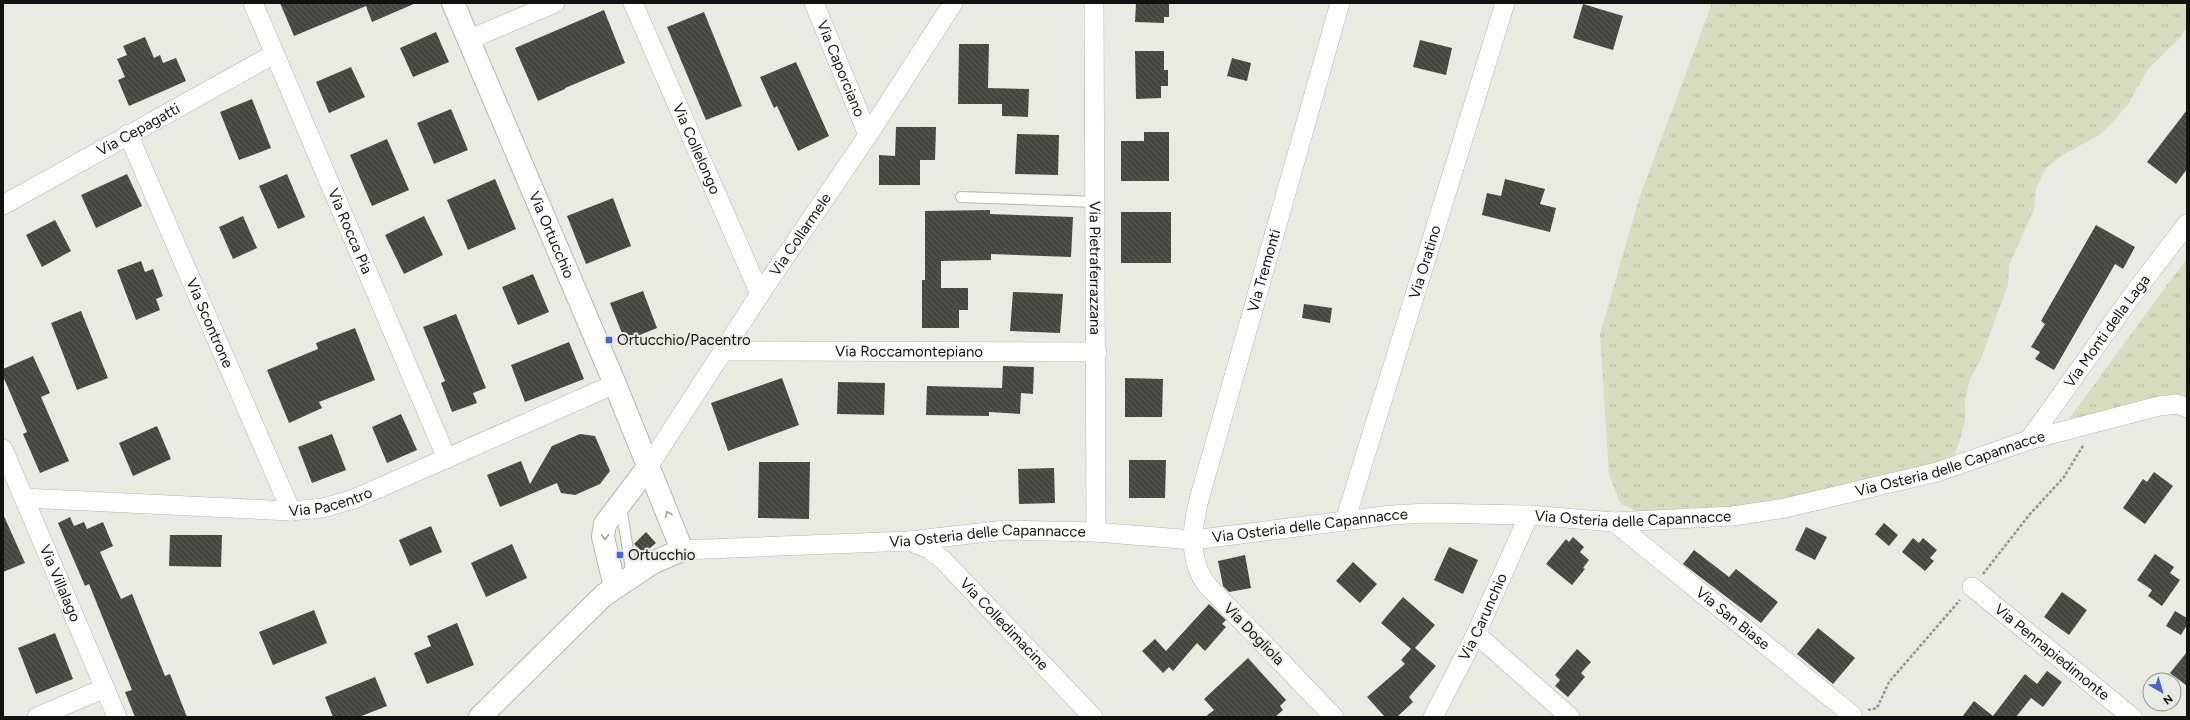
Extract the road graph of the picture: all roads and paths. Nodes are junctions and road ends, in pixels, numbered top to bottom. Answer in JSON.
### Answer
{"nodes":[{"id":1,"x":253,"y":3,"type":"edge"},
{"id":2,"x":453,"y":3,"type":"edge"},
{"id":3,"x":555,"y":3,"type":"edge"},
{"id":4,"x":633,"y":3,"type":"edge"},
{"id":5,"x":814,"y":3,"type":"edge"},
{"id":6,"x":1094,"y":3,"type":"edge"},
{"id":7,"x":1340,"y":3,"type":"edge"},
{"id":8,"x":1505,"y":3,"type":"edge"},
{"id":9,"x":951,"y":4,"type":"edge"},
{"id":10,"x":468,"y":40,"type":"junction"},
{"id":11,"x":274,"y":54,"type":"junction"},
{"id":12,"x":128,"y":134,"type":"junction"},
{"id":13,"x":868,"y":135,"type":"junction"},
{"id":14,"x":961,"y":198,"type":"dead end"},
{"id":15,"x":1096,"y":202,"type":"junction"},
{"id":16,"x":3,"y":205,"type":"edge"},
{"id":17,"x":2187,"y":224,"type":"edge"},
{"id":18,"x":760,"y":294,"type":"junction"},
{"id":19,"x":722,"y":351,"type":"junction"},
{"id":20,"x":1097,"y":352,"type":"junction"},
{"id":21,"x":615,"y":384,"type":"junction"},
{"id":22,"x":2187,"y":408,"type":"edge"},
{"id":23,"x":2029,"y":440,"type":"junction"},
{"id":24,"x":3,"y":449,"type":"edge"},
{"id":25,"x":447,"y":459,"type":"junction"},
{"id":26,"x":648,"y":467,"type":"junction"},
{"id":27,"x":24,"y":498,"type":"junction"},
{"id":28,"x":291,"y":511,"type":"junction"},
{"id":29,"x":1529,"y":515,"type":"junction"},
{"id":30,"x":1345,"y":521,"type":"junction"},
{"id":31,"x":1614,"y":522,"type":"junction"},
{"id":32,"x":1096,"y":532,"type":"junction"},
{"id":33,"x":1193,"y":540,"type":"junction"},
{"id":34,"x":909,"y":541,"type":"junction"},
{"id":35,"x":682,"y":550,"type":"junction"},
{"id":36,"x":624,"y":581,"type":"junction"},
{"id":37,"x":1972,"y":587,"type":"dead end"},
{"id":38,"x":1476,"y":634,"type":"junction"},
{"id":39,"x":105,"y":688,"type":"junction"},
{"id":40,"x":1852,"y":715,"type":"dead end"},
{"id":41,"x":37,"y":717,"type":"edge"},
{"id":42,"x":117,"y":717,"type":"edge"},
{"id":43,"x":480,"y":717,"type":"edge"},
{"id":44,"x":1093,"y":717,"type":"edge"},
{"id":45,"x":1334,"y":717,"type":"edge"},
{"id":46,"x":1433,"y":717,"type":"edge"},
{"id":47,"x":1570,"y":717,"type":"edge"},
{"id":48,"x":2132,"y":717,"type":"edge"}],
"edges":[{"from":1,"to":11,"type":"street","name":"Via Rocca Pia"},
{"from":2,"to":10,"type":"street","name":"Via Ortucchio"},
{"from":3,"to":10,"type":"street"},
{"from":4,"to":18,"type":"street","name":"Via Collelongo"},
{"from":5,"to":13,"type":"street","name":"Via Caporciano"},
{"from":6,"to":15,"type":"street","name":"Via Pietraferrazzana"},
{"from":7,"to":33,"type":"street","name":"Via Tremonti"},
{"from":8,"to":30,"type":"street","name":"Via Oratino"},
{"from":9,"to":13,"type":"street","name":"Via Collarmele"},
{"from":10,"to":21,"type":"street","name":"Via Ortucchio"},
{"from":11,"to":12,"type":"street","name":"Via Cepagatti"},
{"from":11,"to":25,"type":"street","name":"Via Rocca Pia"},
{"from":12,"to":16,"type":"street","name":"Via Cepagatti"},
{"from":12,"to":28,"type":"street","name":"Via Scontrone"},
{"from":13,"to":18,"type":"street","name":"Via Collarmele"},
{"from":14,"to":15,"type":"lane"},
{"from":15,"to":20,"type":"street","name":"Via Pietraferrazzana"},
{"from":17,"to":23,"type":"street","name":"Via Monti della Laga"},
{"from":18,"to":19,"type":"street","name":"Via Collarmele"},
{"from":19,"to":20,"type":"street","name":"Via Roccamontepiano"},
{"from":19,"to":26,"type":"street","name":"Via Collarmele"},
{"from":20,"to":32,"type":"street","name":"Via Pietraferrazzana"},
{"from":21,"to":25,"type":"street","name":"Via Pacentro"},
{"from":21,"to":26,"type":"street","name":"Via Ortucchio"},
{"from":22,"to":23,"type":"street","name":"Via Osteria delle Capannacce"},
{"from":23,"to":31,"type":"street","name":"Via Osteria delle Capannacce"},
{"from":24,"to":27,"type":"street","name":"Via Villalago"},
{"from":25,"to":28,"type":"street","name":"Via Pacentro"},
{"from":35,"to":26,"type":"street","name":"Via Ortucchio","one_way":true},
{"from":26,"to":36,"type":"street","one_way":true},
{"from":27,"to":28,"type":"street","name":"Via Pacentro"},
{"from":27,"to":39,"type":"street","name":"Via Villalago"},
{"from":29,"to":30,"type":"street","name":"Via Osteria delle Capannacce"},
{"from":29,"to":31,"type":"street","name":"Via Osteria delle Capannacce"},
{"from":29,"to":38,"type":"street","name":"Via Carunchio"},
{"from":30,"to":33,"type":"street","name":"Via Osteria delle Capannacce"},
{"from":31,"to":40,"type":"street","name":"Via San Biase"},
{"from":32,"to":33,"type":"street","name":"Via Osteria delle Capannacce"},
{"from":32,"to":34,"type":"street","name":"Via Osteria delle Capannacce"},
{"from":33,"to":45,"type":"street","name":"Via Dogliola"},
{"from":34,"to":35,"type":"street","name":"Via Osteria delle Capannacce"},
{"from":34,"to":44,"type":"street","name":"Via Colledimacine"},
{"from":35,"to":36,"type":"street","name":"Via Osteria delle Capannacce"},
{"from":36,"to":43,"type":"street","name":"Via Osteria delle Capannacce"},
{"from":37,"to":48,"type":"street","name":"Via Pennapiedimonte"},
{"from":38,"to":46,"type":"street","name":"Via Carunchio"},
{"from":38,"to":47,"type":"street"},
{"from":39,"to":41,"type":"street"},
{"from":39,"to":42,"type":"street","name":"Via Villalago"}]}
